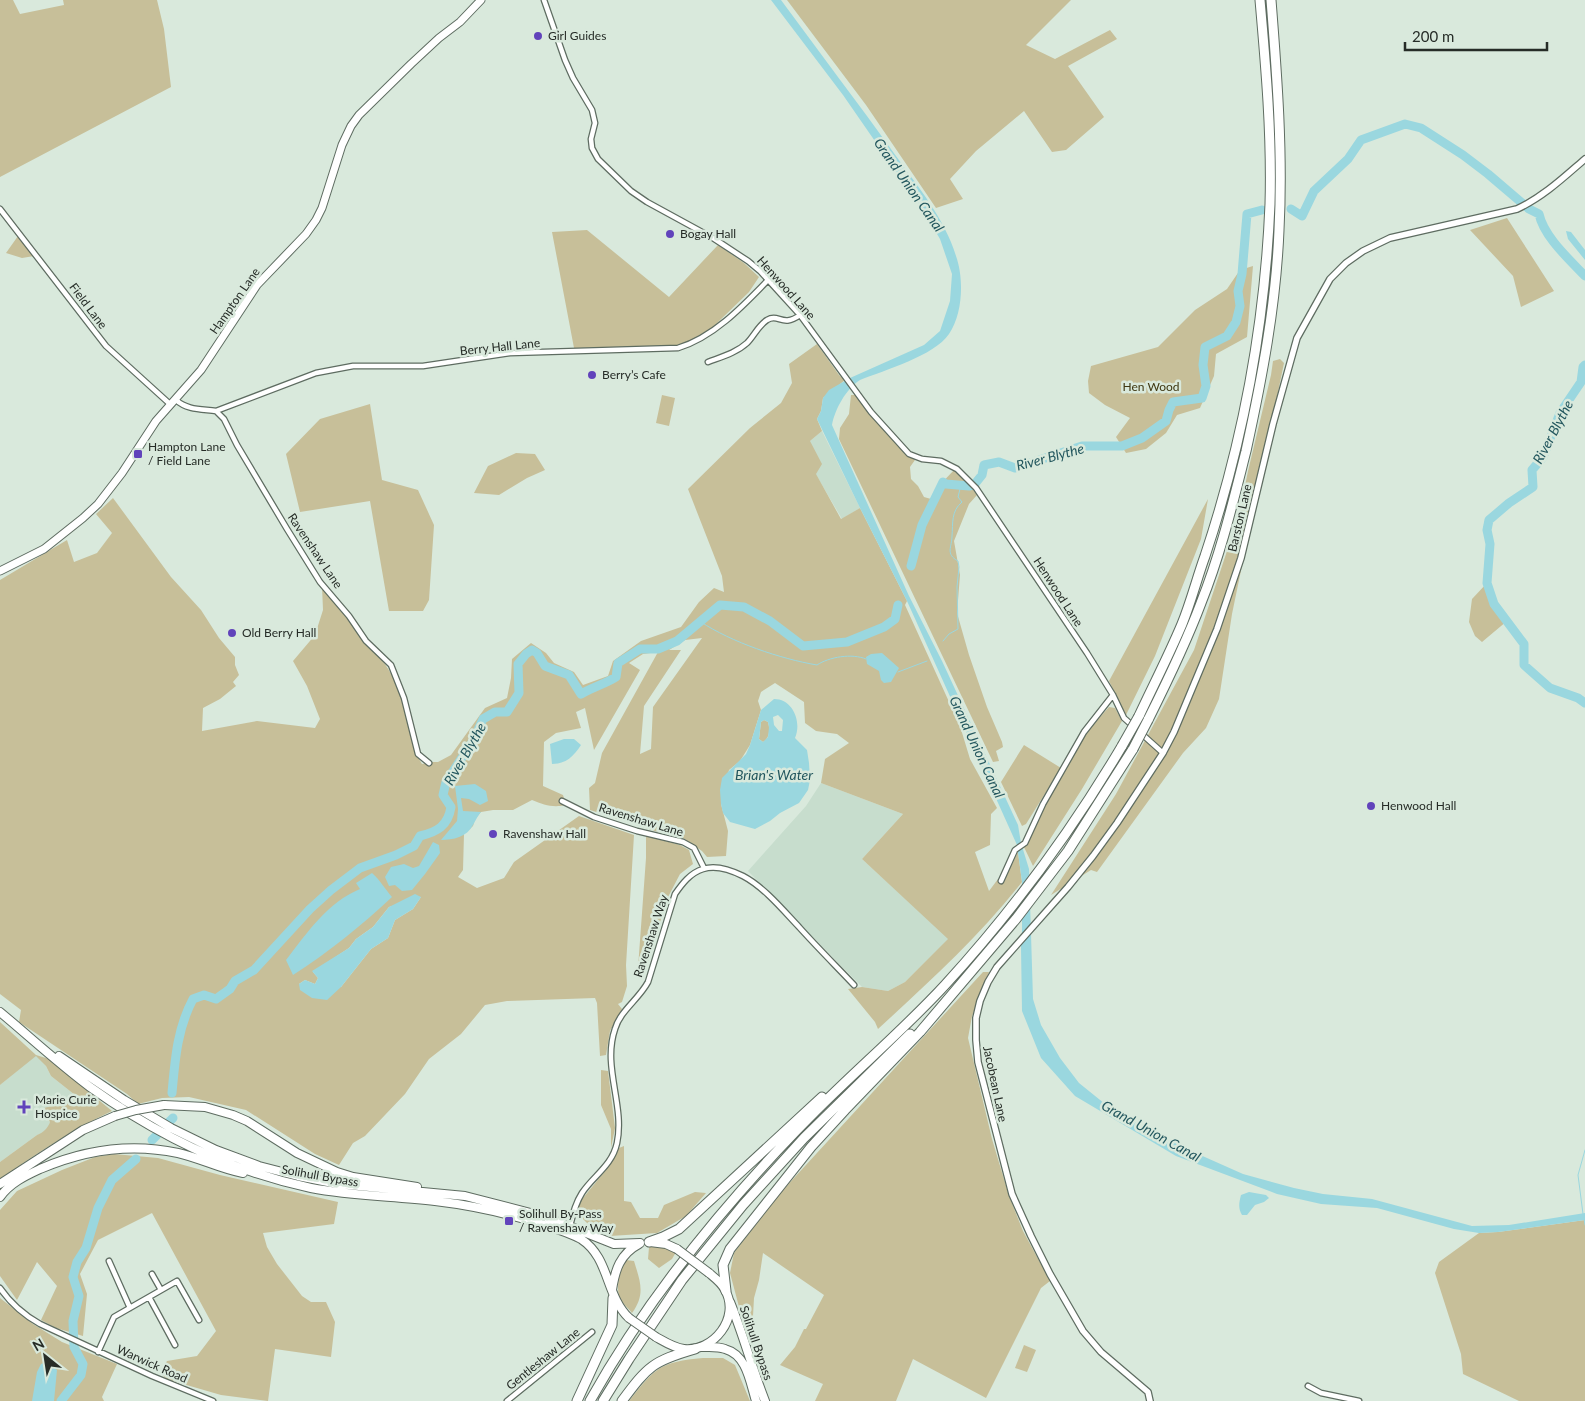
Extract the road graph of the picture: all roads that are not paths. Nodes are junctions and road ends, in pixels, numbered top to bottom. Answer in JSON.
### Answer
{"nodes":[{"id":1,"x":480,"y":0,"type":"edge"},
{"id":2,"x":544,"y":0,"type":"edge"},
{"id":3,"x":1260,"y":0,"type":"edge"},
{"id":4,"x":1271,"y":0,"type":"edge"},
{"id":5,"x":1585,"y":159,"type":"edge"},
{"id":6,"x":0,"y":209,"type":"edge"},
{"id":7,"x":769,"y":280,"type":"junction"},
{"id":8,"x":800,"y":315,"type":"junction"},
{"id":9,"x":708,"y":362,"type":"dead end"},
{"id":10,"x":174,"y":402,"type":"junction"},
{"id":11,"x":216,"y":410,"type":"junction"},
{"id":12,"x":0,"y":570,"type":"edge"},
{"id":13,"x":1113,"y":695,"type":"junction"},
{"id":14,"x":1163,"y":753,"type":"junction"},
{"id":15,"x":429,"y":764,"type":"dead end"},
{"id":16,"x":562,"y":801,"type":"dead end"},
{"id":17,"x":704,"y":868,"type":"junction"},
{"id":18,"x":1001,"y":881,"type":"dead end"},
{"id":19,"x":988,"y":952,"type":"junction"},
{"id":20,"x":970,"y":957,"type":"junction"},
{"id":21,"x":854,"y":986,"type":"dead end"},
{"id":22,"x":0,"y":1012,"type":"edge"},
{"id":23,"x":28,"y":1035,"type":"junction"},
{"id":24,"x":268,"y":1178,"type":"junction"},
{"id":25,"x":0,"y":1184,"type":"edge"},
{"id":26,"x":465,"y":1196,"type":"junction"},
{"id":27,"x":0,"y":1197,"type":"edge"},
{"id":28,"x":570,"y":1226,"type":"junction"},
{"id":29,"x":645,"y":1243,"type":"junction"},
{"id":30,"x":109,"y":1261,"type":"dead end"},
{"id":31,"x":152,"y":1274,"type":"dead end"},
{"id":32,"x":0,"y":1288,"type":"edge"},
{"id":33,"x":161,"y":1290,"type":"junction"},
{"id":34,"x":726,"y":1291,"type":"junction"},
{"id":35,"x":613,"y":1295,"type":"junction"},
{"id":36,"x":149,"y":1297,"type":"junction"},
{"id":37,"x":729,"y":1300,"type":"junction"},
{"id":38,"x":130,"y":1308,"type":"junction"},
{"id":39,"x":199,"y":1320,"type":"dead end"},
{"id":40,"x":592,"y":1332,"type":"dead end"},
{"id":41,"x":175,"y":1345,"type":"dead end"},
{"id":42,"x":698,"y":1348,"type":"junction"},
{"id":43,"x":98,"y":1352,"type":"junction"},
{"id":44,"x":1308,"y":1386,"type":"dead end"},
{"id":45,"x":763,"y":1398,"type":"edge"},
{"id":46,"x":213,"y":1401,"type":"edge"},
{"id":47,"x":507,"y":1401,"type":"edge"},
{"id":48,"x":577,"y":1401,"type":"edge"},
{"id":49,"x":590,"y":1401,"type":"edge"},
{"id":50,"x":603,"y":1401,"type":"edge"},
{"id":51,"x":622,"y":1401,"type":"edge"},
{"id":52,"x":756,"y":1401,"type":"edge"},
{"id":53,"x":1150,"y":1401,"type":"edge"},
{"id":54,"x":1359,"y":1401,"type":"edge"}],
"edges":[{"from":1,"to":10,"type":"main road","name":"Hampton Lane"},
{"from":2,"to":7,"type":"street","name":"Henwood Lane"},
{"from":3,"to":20,"type":"highway","bridge":true},
{"from":4,"to":19,"type":"highway","bridge":true},
{"from":5,"to":14,"type":"street","name":"Barston Lane"},
{"from":6,"to":10,"type":"street","name":"Field Lane"},
{"from":7,"to":8,"type":"street","name":"Henwood Lane"},
{"from":7,"to":11,"type":"street","name":"Berry Hall Lane"},
{"from":8,"to":9,"type":"street"},
{"from":8,"to":13,"type":"street","name":"Henwood Lane"},
{"from":10,"to":11,"type":"street"},
{"from":10,"to":12,"type":"main road","name":"Hampton Lane"},
{"from":11,"to":15,"type":"street","name":"Ravenshaw Lane"},
{"from":13,"to":14,"type":"street"},
{"from":13,"to":18,"type":"street"},
{"from":14,"to":53,"type":"street","name":"Jacobean Lane"},
{"from":16,"to":17,"type":"street","name":"Ravenshaw Lane"},
{"from":17,"to":21,"type":"street"},
{"from":17,"to":28,"type":"street","name":"Ravenshaw Way"},
{"from":19,"to":34,"type":"highway"},
{"from":19,"to":50,"type":"highway"},
{"from":20,"to":29,"type":"highway"},
{"from":20,"to":49,"type":"highway"},
{"from":22,"to":23,"type":"main road","name":"Solihull Bypass"},
{"from":23,"to":24,"type":"main road","name":"Solihull Bypass"},
{"from":23,"to":26,"type":"main road","name":"Solihull Bypass"},
{"from":24,"to":27,"type":"main road"},
{"from":24,"to":35,"type":"main road","name":"Solihull Bypass"},
{"from":25,"to":26,"type":"main road","bridge":true},
{"from":26,"to":28,"type":"main road","name":"Solihull Bypass"},
{"from":28,"to":29,"type":"main road","name":"Solihull Bypass"},
{"from":29,"to":34,"type":"main road","bridge":true},
{"from":29,"to":35,"type":"main road"},
{"from":30,"to":38,"type":"street"},
{"from":31,"to":33,"type":"street"},
{"from":32,"to":43,"type":"street","name":"Warwick Road"},
{"from":33,"to":36,"type":"street"},
{"from":33,"to":39,"type":"street"},
{"from":34,"to":37,"type":"main road"},
{"from":35,"to":42,"type":"main road","bridge":true},
{"from":35,"to":48,"type":"highway"},
{"from":36,"to":38,"type":"street"},
{"from":36,"to":41,"type":"street"},
{"from":37,"to":42,"type":"main road"},
{"from":37,"to":45,"type":"main road","name":"Solihull Bypass"},
{"from":38,"to":43,"type":"street"},
{"from":40,"to":47,"type":"street","name":"Gentleshaw Lane"},
{"from":42,"to":51,"type":"highway"},
{"from":42,"to":52,"type":"main road","name":"Solihull Bypass"},
{"from":43,"to":46,"type":"street","name":"Warwick Road"},
{"from":44,"to":54,"type":"street"}]}
